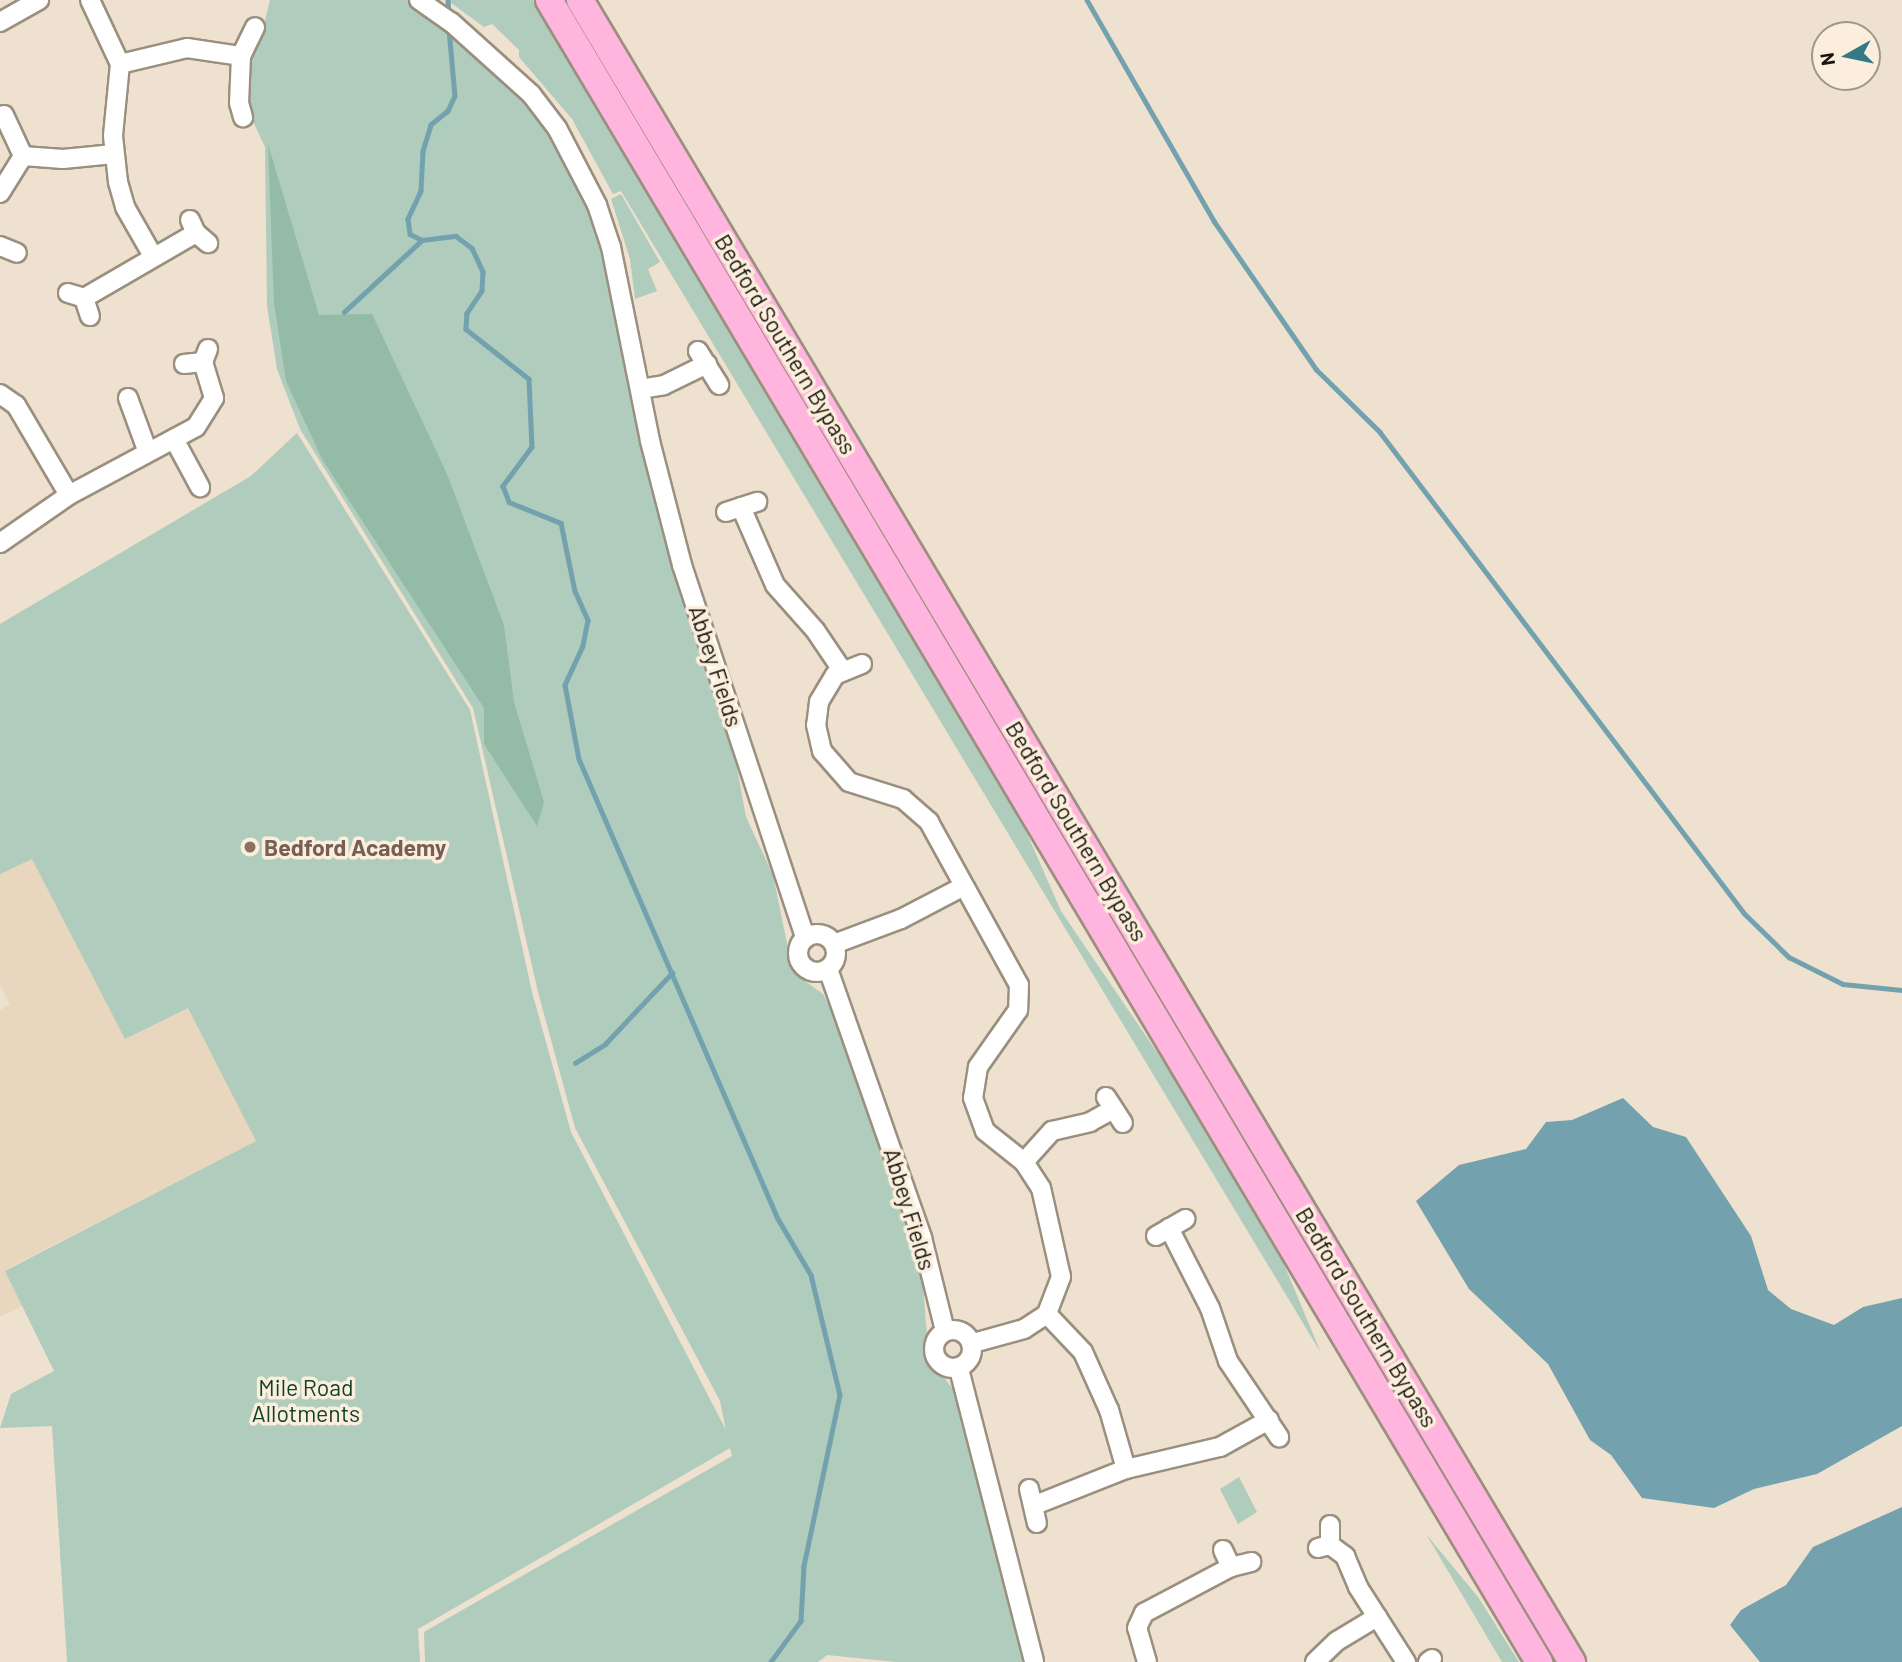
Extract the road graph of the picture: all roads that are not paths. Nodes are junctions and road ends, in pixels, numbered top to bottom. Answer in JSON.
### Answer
{"nodes":[{"id":1,"x":39,"y":0,"type":"edge"},
{"id":2,"x":90,"y":0,"type":"edge"},
{"id":3,"x":419,"y":0,"type":"edge"},
{"id":4,"x":549,"y":0,"type":"edge"},
{"id":5,"x":580,"y":0,"type":"edge"},
{"id":6,"x":0,"y":22,"type":"edge"},
{"id":7,"x":255,"y":27,"type":"dead end"},
{"id":8,"x":241,"y":56,"type":"junction"},
{"id":9,"x":120,"y":64,"type":"junction"},
{"id":10,"x":4,"y":115,"type":"dead end"},
{"id":11,"x":243,"y":117,"type":"dead end"},
{"id":12,"x":114,"y":154,"type":"junction"},
{"id":13,"x":23,"y":156,"type":"junction"},
{"id":14,"x":0,"y":193,"type":"edge"},
{"id":15,"x":198,"y":232,"type":"dead end"},
{"id":16,"x":153,"y":256,"type":"junction"},
{"id":17,"x":90,"y":316,"type":"dead end"},
{"id":18,"x":184,"y":364,"type":"dead end"},
{"id":19,"x":719,"y":385,"type":"dead end"},
{"id":20,"x":640,"y":390,"type":"junction"},
{"id":21,"x":0,"y":394,"type":"edge"},
{"id":22,"x":128,"y":398,"type":"dead end"},
{"id":23,"x":174,"y":439,"type":"junction"},
{"id":24,"x":147,"y":450,"type":"junction"},
{"id":25,"x":200,"y":487,"type":"dead end"},
{"id":26,"x":69,"y":495,"type":"junction"},
{"id":27,"x":741,"y":507,"type":"dead end"},
{"id":28,"x":0,"y":543,"type":"edge"},
{"id":29,"x":862,"y":664,"type":"dead end"},
{"id":30,"x":842,"y":670,"type":"junction"},
{"id":31,"x":964,"y":886,"type":"junction"},
{"id":32,"x":804,"y":938,"type":"junction"},
{"id":33,"x":834,"y":944,"type":"junction"},
{"id":34,"x":828,"y":970,"type":"junction"},
{"id":35,"x":1114,"y":1110,"type":"dead end"},
{"id":36,"x":1024,"y":1162,"type":"junction"},
{"id":37,"x":1186,"y":1219,"type":"dead end"},
{"id":38,"x":1046,"y":1314,"type":"junction"},
{"id":39,"x":945,"y":1331,"type":"junction"},
{"id":40,"x":972,"y":1343,"type":"junction"},
{"id":41,"x":959,"y":1368,"type":"junction"},
{"id":42,"x":1269,"y":1420,"type":"junction"},
{"id":43,"x":1279,"y":1437,"type":"dead end"},
{"id":44,"x":1126,"y":1469,"type":"junction"},
{"id":45,"x":1034,"y":1506,"type":"dead end"},
{"id":46,"x":1330,"y":1525,"type":"dead end"},
{"id":47,"x":1223,"y":1550,"type":"dead end"},
{"id":48,"x":1251,"y":1562,"type":"dead end"},
{"id":49,"x":1231,"y":1567,"type":"junction"},
{"id":50,"x":1377,"y":1617,"type":"junction"},
{"id":51,"x":1034,"y":1662,"type":"edge"},
{"id":52,"x":1147,"y":1662,"type":"edge"},
{"id":53,"x":1315,"y":1662,"type":"edge"},
{"id":54,"x":1406,"y":1662,"type":"edge"},
{"id":55,"x":1539,"y":1662,"type":"edge"},
{"id":56,"x":1572,"y":1662,"type":"edge"}],
"edges":[{"from":1,"to":6,"type":"street"},
{"from":2,"to":9,"type":"street"},
{"from":3,"to":20,"type":"street","name":"Abbey Fields"},
{"from":4,"to":55,"type":"highway","name":"Bedford Southern Bypass"},
{"from":5,"to":56,"type":"highway","name":"Bedford Southern Bypass"},
{"from":7,"to":8,"type":"street"},
{"from":8,"to":9,"type":"street"},
{"from":8,"to":11,"type":"street"},
{"from":9,"to":12,"type":"street"},
{"from":10,"to":13,"type":"street"},
{"from":12,"to":13,"type":"street"},
{"from":12,"to":16,"type":"street"},
{"from":13,"to":14,"type":"street"},
{"from":15,"to":16,"type":"street"},
{"from":16,"to":17,"type":"street"},
{"from":18,"to":23,"type":"street"},
{"from":19,"to":20,"type":"street"},
{"from":20,"to":32,"type":"street","name":"Abbey Fields"},
{"from":21,"to":26,"type":"street"},
{"from":22,"to":24,"type":"street"},
{"from":23,"to":24,"type":"street"},
{"from":23,"to":25,"type":"street"},
{"from":24,"to":26,"type":"street"},
{"from":26,"to":28,"type":"street"},
{"from":27,"to":30,"type":"street"},
{"from":29,"to":30,"type":"street"},
{"from":30,"to":31,"type":"street"},
{"from":31,"to":33,"type":"street"},
{"from":31,"to":36,"type":"street"},
{"from":32,"to":33,"type":"street"},
{"from":32,"to":34,"type":"street"},
{"from":33,"to":34,"type":"street"},
{"from":34,"to":39,"type":"street","name":"Abbey Fields"},
{"from":35,"to":36,"type":"street"},
{"from":36,"to":38,"type":"street"},
{"from":37,"to":42,"type":"street"},
{"from":38,"to":40,"type":"street"},
{"from":38,"to":44,"type":"street"},
{"from":39,"to":40,"type":"street"},
{"from":39,"to":41,"type":"street"},
{"from":40,"to":41,"type":"street"},
{"from":41,"to":51,"type":"street"},
{"from":42,"to":43,"type":"street"},
{"from":42,"to":44,"type":"street"},
{"from":44,"to":45,"type":"street"},
{"from":46,"to":50,"type":"street"},
{"from":47,"to":49,"type":"street"},
{"from":48,"to":49,"type":"street"},
{"from":49,"to":52,"type":"street"},
{"from":50,"to":53,"type":"street"},
{"from":50,"to":54,"type":"street"}]}
